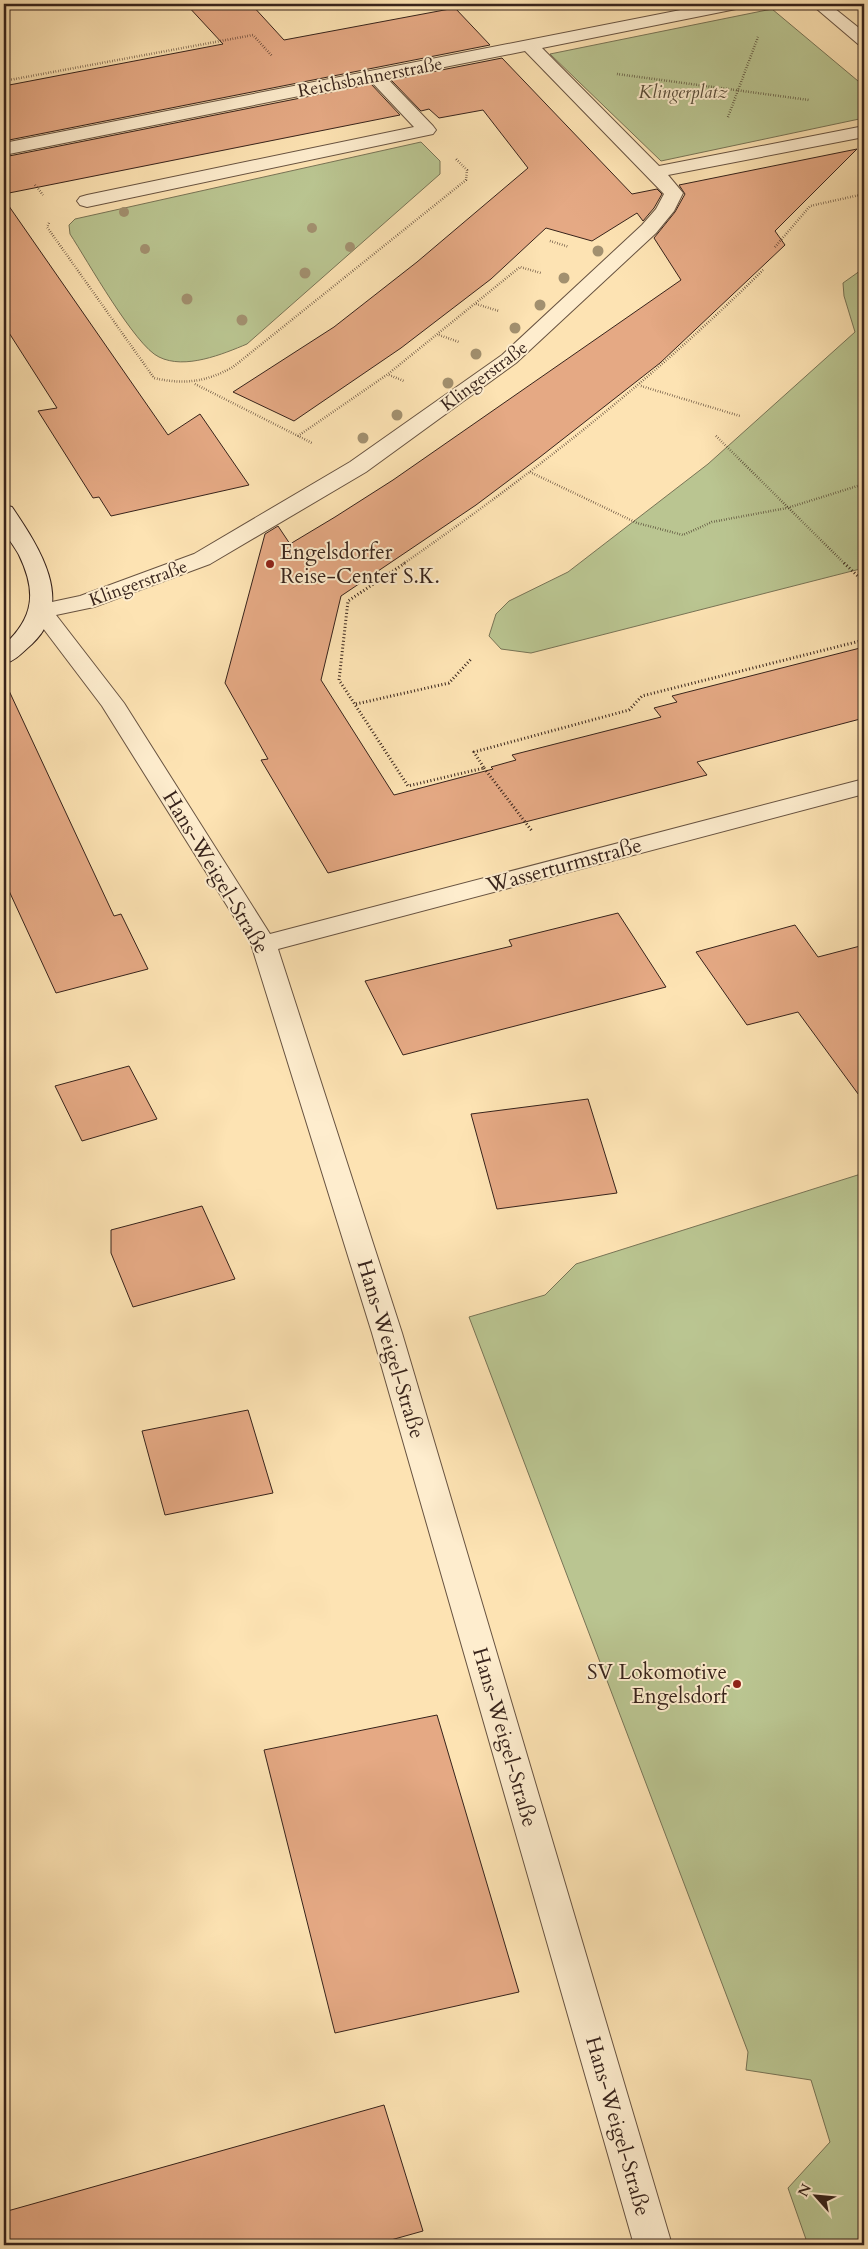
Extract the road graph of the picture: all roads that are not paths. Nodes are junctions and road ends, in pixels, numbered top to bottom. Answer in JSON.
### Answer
{"nodes":[{"id":1,"x":736,"y":4,"type":"edge"},
{"id":2,"x":819,"y":4,"type":"edge"},
{"id":3,"x":864,"y":40,"type":"edge"},
{"id":4,"x":530,"y":46,"type":"junction"},
{"id":5,"x":375,"y":76,"type":"junction"},
{"id":6,"x":864,"y":132,"type":"edge"},
{"id":7,"x":4,"y":149,"type":"edge"},
{"id":8,"x":655,"y":172,"type":"junction"},
{"id":9,"x":87,"y":201,"type":"road end"},
{"id":10,"x":4,"y":512,"type":"edge"},
{"id":11,"x":41,"y":611,"type":"junction"},
{"id":12,"x":4,"y":657,"type":"edge"},
{"id":13,"x":864,"y":786,"type":"edge"},
{"id":14,"x":264,"y":944,"type":"junction"},
{"id":15,"x":648,"y":2244,"type":"edge"}],
"edges":[{"from":1,"to":4,"type":"street","name":"Reichsbahnerstraße"},
{"from":2,"to":3,"type":"street"},
{"from":4,"to":5,"type":"street","name":"Reichsbahnerstraße"},
{"from":4,"to":8,"type":"street"},
{"from":5,"to":7,"type":"street","name":"Reichsbahnerstraße"},
{"from":5,"to":9,"type":"street"},
{"from":6,"to":8,"type":"street"},
{"from":8,"to":11,"type":"street","name":"Klingerstraße"},
{"from":10,"to":11,"type":"street"},
{"from":11,"to":12,"type":"street"},
{"from":11,"to":14,"type":"street","name":"Hans-Weigel-Straße"},
{"from":13,"to":14,"type":"street","name":"Wasserturmstraße"},
{"from":14,"to":15,"type":"street","name":"Hans-Weigel-Straße"}]}
